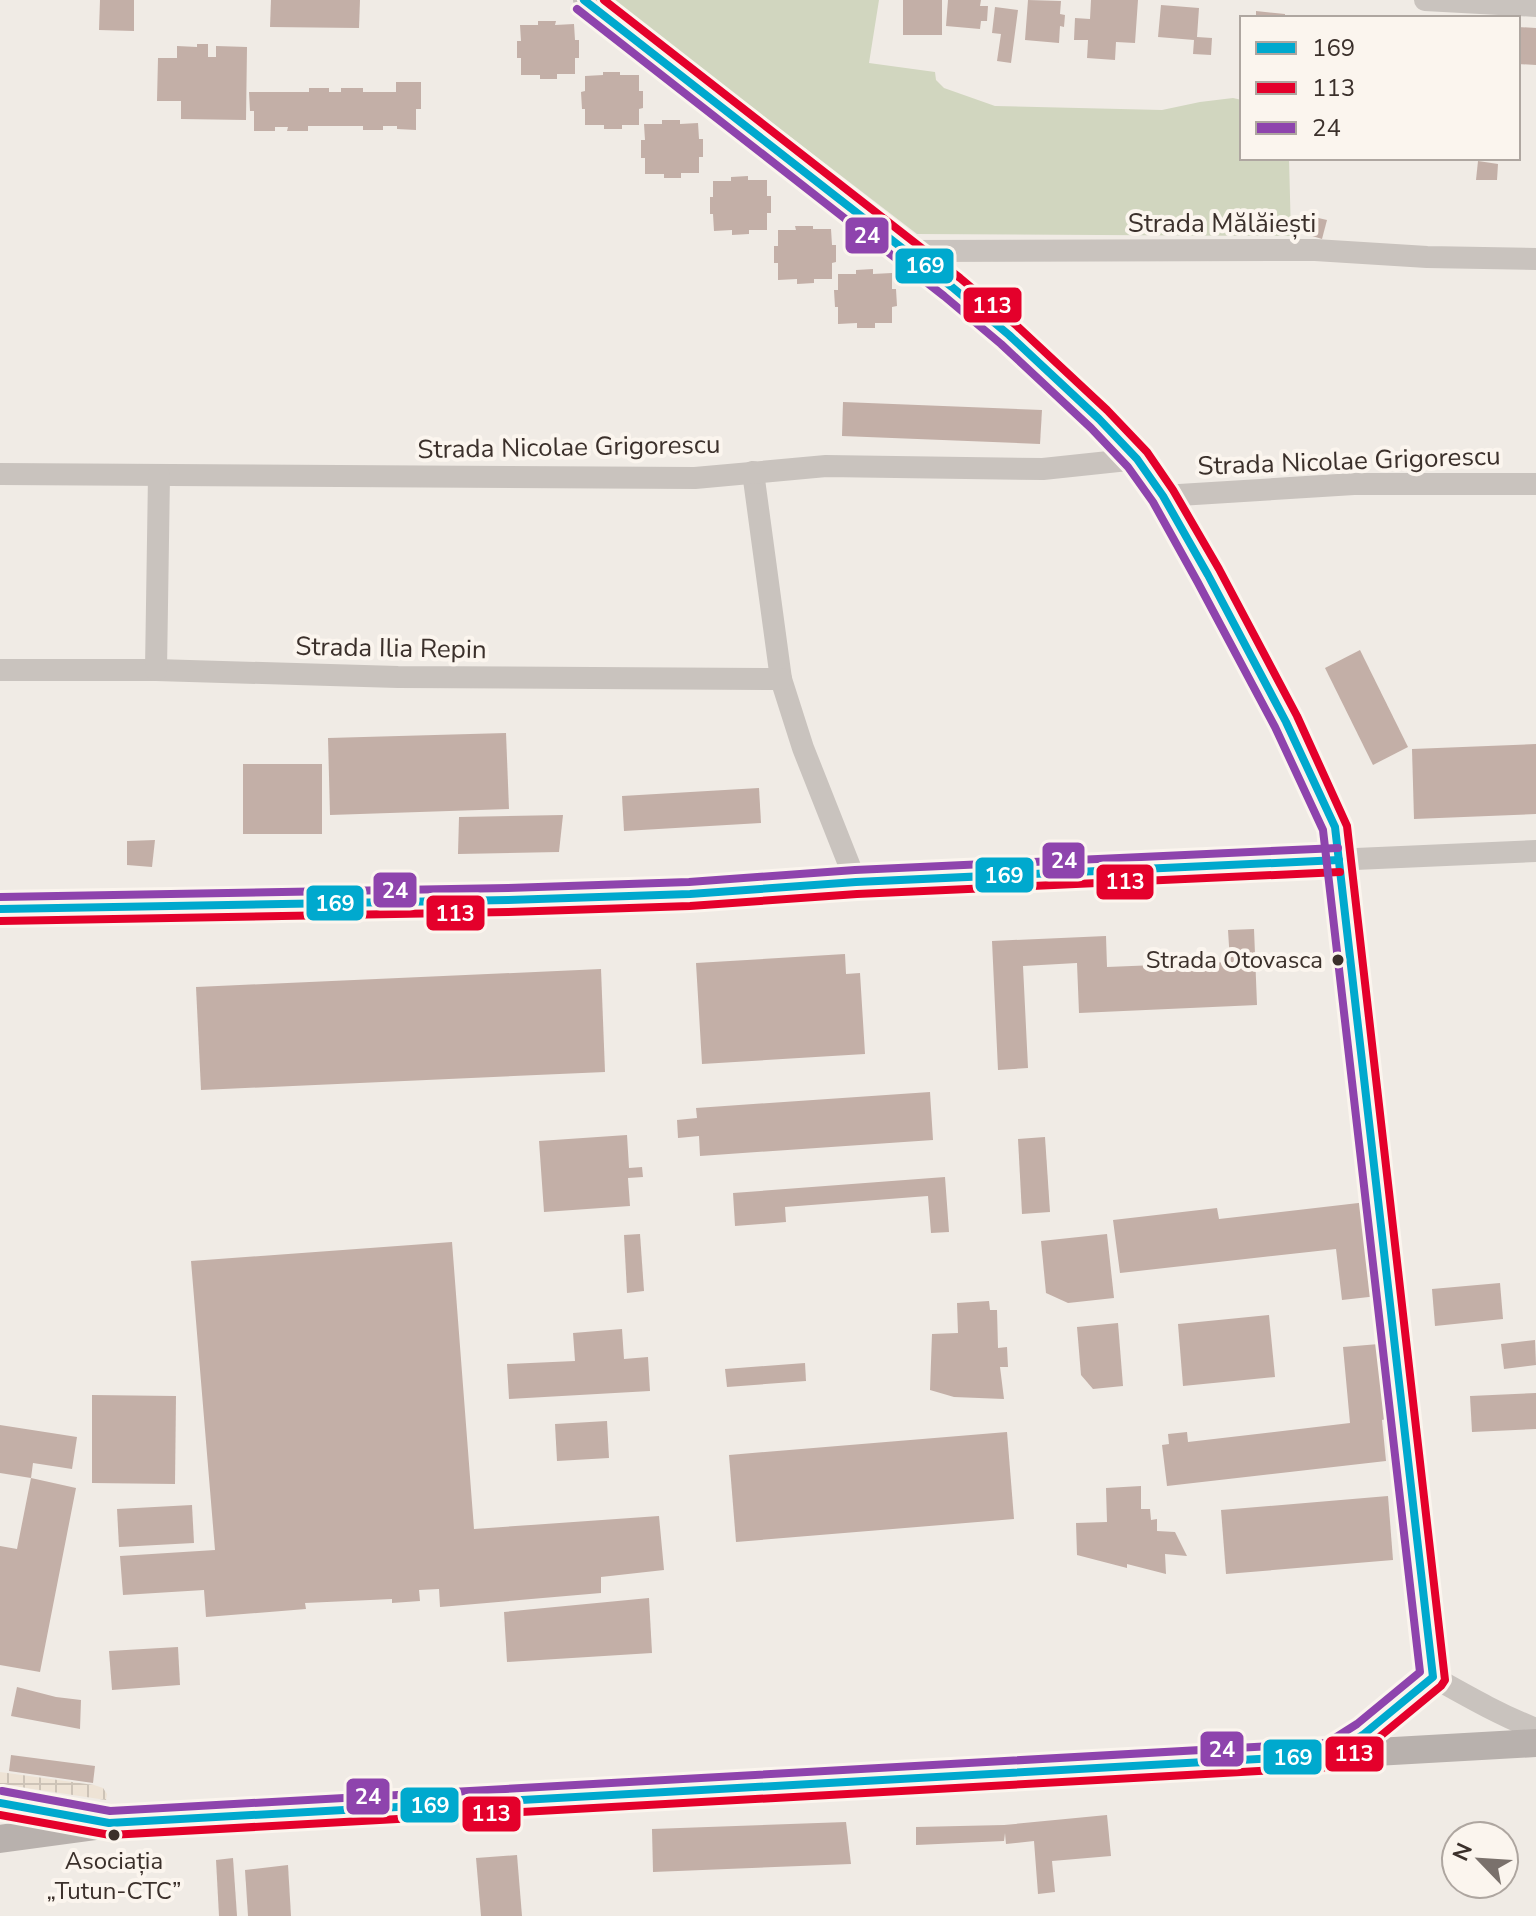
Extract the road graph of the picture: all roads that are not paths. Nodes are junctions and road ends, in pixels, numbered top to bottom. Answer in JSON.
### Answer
{"nodes":[{"id":1,"x":584,"y":0,"type":"edge"},
{"id":2,"x":1425,"y":0,"type":"edge"},
{"id":3,"x":1536,"y":6,"type":"edge"},
{"id":4,"x":908,"y":251,"type":"junction"},
{"id":5,"x":1536,"y":259,"type":"edge"},
{"id":6,"x":1137,"y":459,"type":"junction"},
{"id":7,"x":753,"y":472,"type":"junction"},
{"id":8,"x":0,"y":474,"type":"edge"},
{"id":9,"x":159,"y":475,"type":"junction"},
{"id":10,"x":1536,"y":484,"type":"edge"},
{"id":11,"x":1163,"y":496,"type":"junction"},
{"id":12,"x":0,"y":670,"type":"edge"},
{"id":13,"x":156,"y":670,"type":"junction"},
{"id":14,"x":781,"y":679,"type":"junction"},
{"id":15,"x":1536,"y":851,"type":"edge"},
{"id":16,"x":1339,"y":860,"type":"junction"},
{"id":17,"x":856,"y":882,"type":"junction"},
{"id":18,"x":0,"y":909,"type":"edge"},
{"id":19,"x":1433,"y":1677,"type":"junction"},
{"id":20,"x":1536,"y":1729,"type":"edge"},
{"id":21,"x":1536,"y":1743,"type":"edge"},
{"id":22,"x":1331,"y":1755,"type":"junction"},
{"id":23,"x":0,"y":1803,"type":"edge"},
{"id":24,"x":109,"y":1823,"type":"junction"},
{"id":25,"x":0,"y":1839,"type":"edge"}],
"edges":[{"from":1,"to":4,"type":"street"},
{"from":2,"to":3,"type":"street"},
{"from":4,"to":5,"type":"street","name":"Strada Mălăiești"},
{"from":4,"to":6,"type":"street"},
{"from":6,"to":7,"type":"street","name":"Strada Nicolae Grigorescu"},
{"from":6,"to":11,"type":"street"},
{"from":7,"to":9,"type":"street","name":"Strada Nicolae Grigorescu"},
{"from":7,"to":14,"type":"street"},
{"from":8,"to":9,"type":"street","name":"Strada Nicolae Grigorescu"},
{"from":9,"to":13,"type":"street"},
{"from":10,"to":11,"type":"street","name":"Strada Nicolae Grigorescu"},
{"from":11,"to":16,"type":"street"},
{"from":12,"to":13,"type":"street","name":"Strada Ilia Repin"},
{"from":13,"to":14,"type":"street","name":"Strada Ilia Repin"},
{"from":14,"to":17,"type":"street"},
{"from":15,"to":16,"type":"street"},
{"from":16,"to":17,"type":"street"},
{"from":16,"to":19,"type":"street"},
{"from":17,"to":18,"type":"street"},
{"from":19,"to":20,"type":"street"},
{"from":19,"to":22,"type":"street"},
{"from":21,"to":22,"type":"main road"},
{"from":22,"to":24,"type":"main road"},
{"from":23,"to":24,"type":"main road"},
{"from":24,"to":25,"type":"main road"}]}
